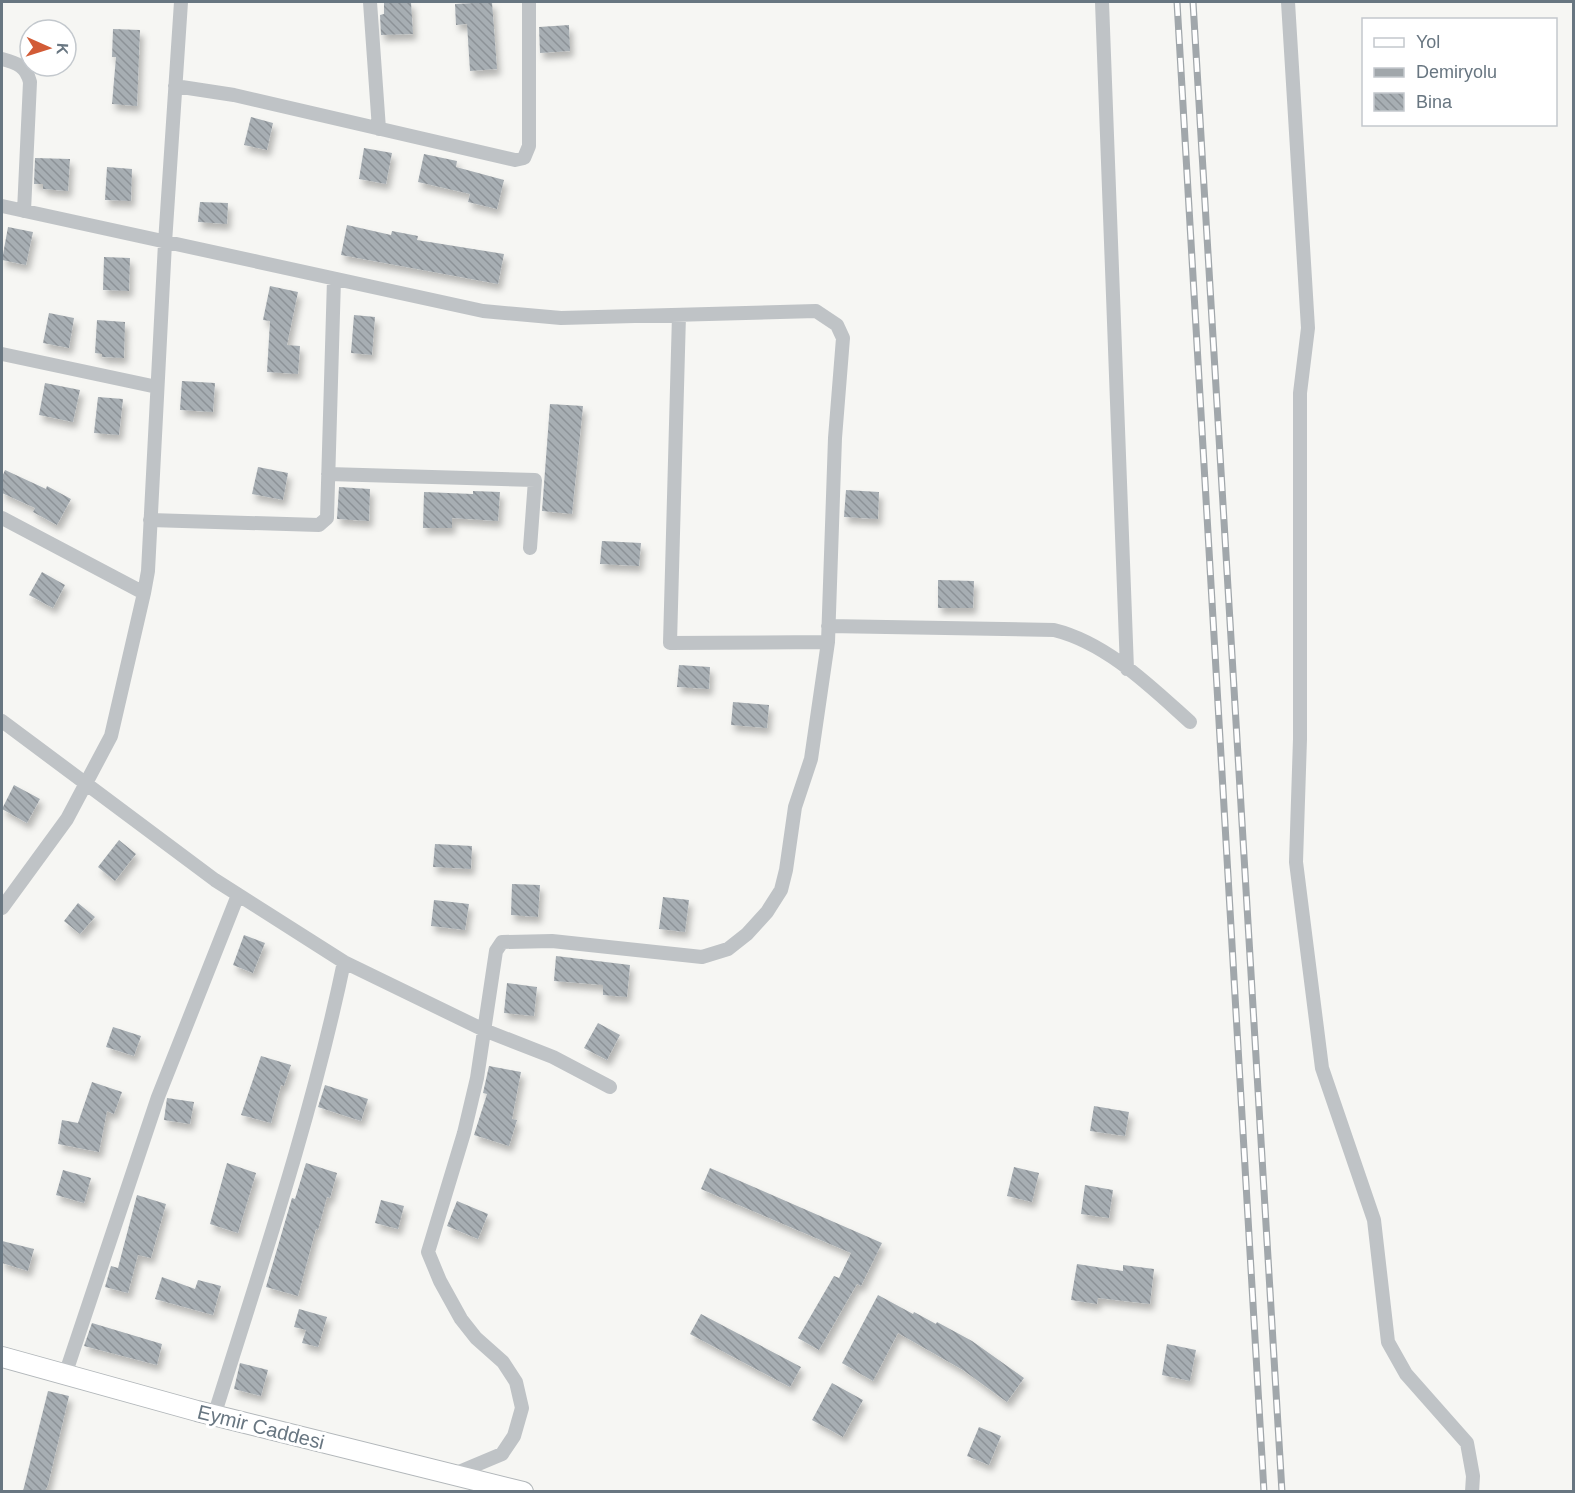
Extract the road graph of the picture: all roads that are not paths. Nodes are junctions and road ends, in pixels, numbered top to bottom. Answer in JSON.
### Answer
{"nodes":[{"id":1,"x":181,"y":2,"type":"edge"},
{"id":2,"x":370,"y":2,"type":"edge"},
{"id":3,"x":529,"y":2,"type":"edge"},
{"id":4,"x":1102,"y":2,"type":"edge"},
{"id":5,"x":1288,"y":2,"type":"edge"},
{"id":6,"x":2,"y":59,"type":"edge"},
{"id":7,"x":176,"y":86,"type":"junction"},
{"id":8,"x":379,"y":129,"type":"junction"},
{"id":9,"x":2,"y":206,"type":"edge"},
{"id":10,"x":24,"y":211,"type":"junction"},
{"id":11,"x":165,"y":243,"type":"junction"},
{"id":12,"x":334,"y":279,"type":"junction"},
{"id":13,"x":679,"y":315,"type":"junction"},
{"id":14,"x":2,"y":354,"type":"edge"},
{"id":15,"x":157,"y":387,"type":"junction"},
{"id":16,"x":328,"y":474,"type":"junction"},
{"id":17,"x":2,"y":518,"type":"edge"},
{"id":18,"x":150,"y":520,"type":"junction"},
{"id":19,"x":530,"y":548,"type":"dead end"},
{"id":20,"x":144,"y":593,"type":"junction"},
{"id":21,"x":828,"y":626,"type":"junction"},
{"id":22,"x":828,"y":642,"type":"junction"},
{"id":23,"x":1127,"y":669,"type":"junction"},
{"id":24,"x":2,"y":721,"type":"edge"},
{"id":25,"x":1190,"y":722,"type":"dead end"},
{"id":26,"x":87,"y":783,"type":"junction"},
{"id":27,"x":238,"y":895,"type":"junction"},
{"id":28,"x":2,"y":908,"type":"edge"},
{"id":29,"x":344,"y":962,"type":"junction"},
{"id":30,"x":484,"y":1030,"type":"junction"},
{"id":31,"x":610,"y":1087,"type":"dead end"},
{"id":32,"x":2,"y":1357,"type":"edge"},
{"id":33,"x":65,"y":1375,"type":"junction"},
{"id":34,"x":214,"y":1416,"type":"junction"},
{"id":35,"x":452,"y":1475,"type":"junction"},
{"id":36,"x":523,"y":1491,"type":"edge"},
{"id":37,"x":1472,"y":1491,"type":"edge"}],
"edges":[{"from":1,"to":7,"type":"street"},
{"from":2,"to":8,"type":"street"},
{"from":3,"to":8,"type":"street"},
{"from":4,"to":23,"type":"street"},
{"from":5,"to":37,"type":"street"},
{"from":6,"to":10,"type":"street"},
{"from":7,"to":8,"type":"street"},
{"from":7,"to":11,"type":"street"},
{"from":9,"to":10,"type":"street"},
{"from":10,"to":11,"type":"street"},
{"from":11,"to":12,"type":"street"},
{"from":11,"to":15,"type":"street"},
{"from":12,"to":13,"type":"street"},
{"from":12,"to":16,"type":"street"},
{"from":13,"to":21,"type":"street"},
{"from":13,"to":22,"type":"street"},
{"from":14,"to":15,"type":"street"},
{"from":15,"to":18,"type":"street"},
{"from":16,"to":18,"type":"street"},
{"from":16,"to":19,"type":"street"},
{"from":17,"to":20,"type":"street"},
{"from":18,"to":20,"type":"street"},
{"from":20,"to":26,"type":"street"},
{"from":21,"to":22,"type":"street"},
{"from":21,"to":23,"type":"street"},
{"from":22,"to":30,"type":"street"},
{"from":23,"to":25,"type":"street"},
{"from":24,"to":26,"type":"street"},
{"from":26,"to":27,"type":"street"},
{"from":26,"to":28,"type":"street"},
{"from":27,"to":29,"type":"street"},
{"from":27,"to":33,"type":"street"},
{"from":29,"to":30,"type":"street"},
{"from":29,"to":34,"type":"street"},
{"from":30,"to":31,"type":"street"},
{"from":30,"to":35,"type":"street"},
{"from":32,"to":33,"type":"main road","name":"Eymir Caddesi"},
{"from":33,"to":34,"type":"main road","name":"Eymir Caddesi"},
{"from":34,"to":35,"type":"main road","name":"Eymir Caddesi"},
{"from":35,"to":36,"type":"main road","name":"Eymir Caddesi"}]}
